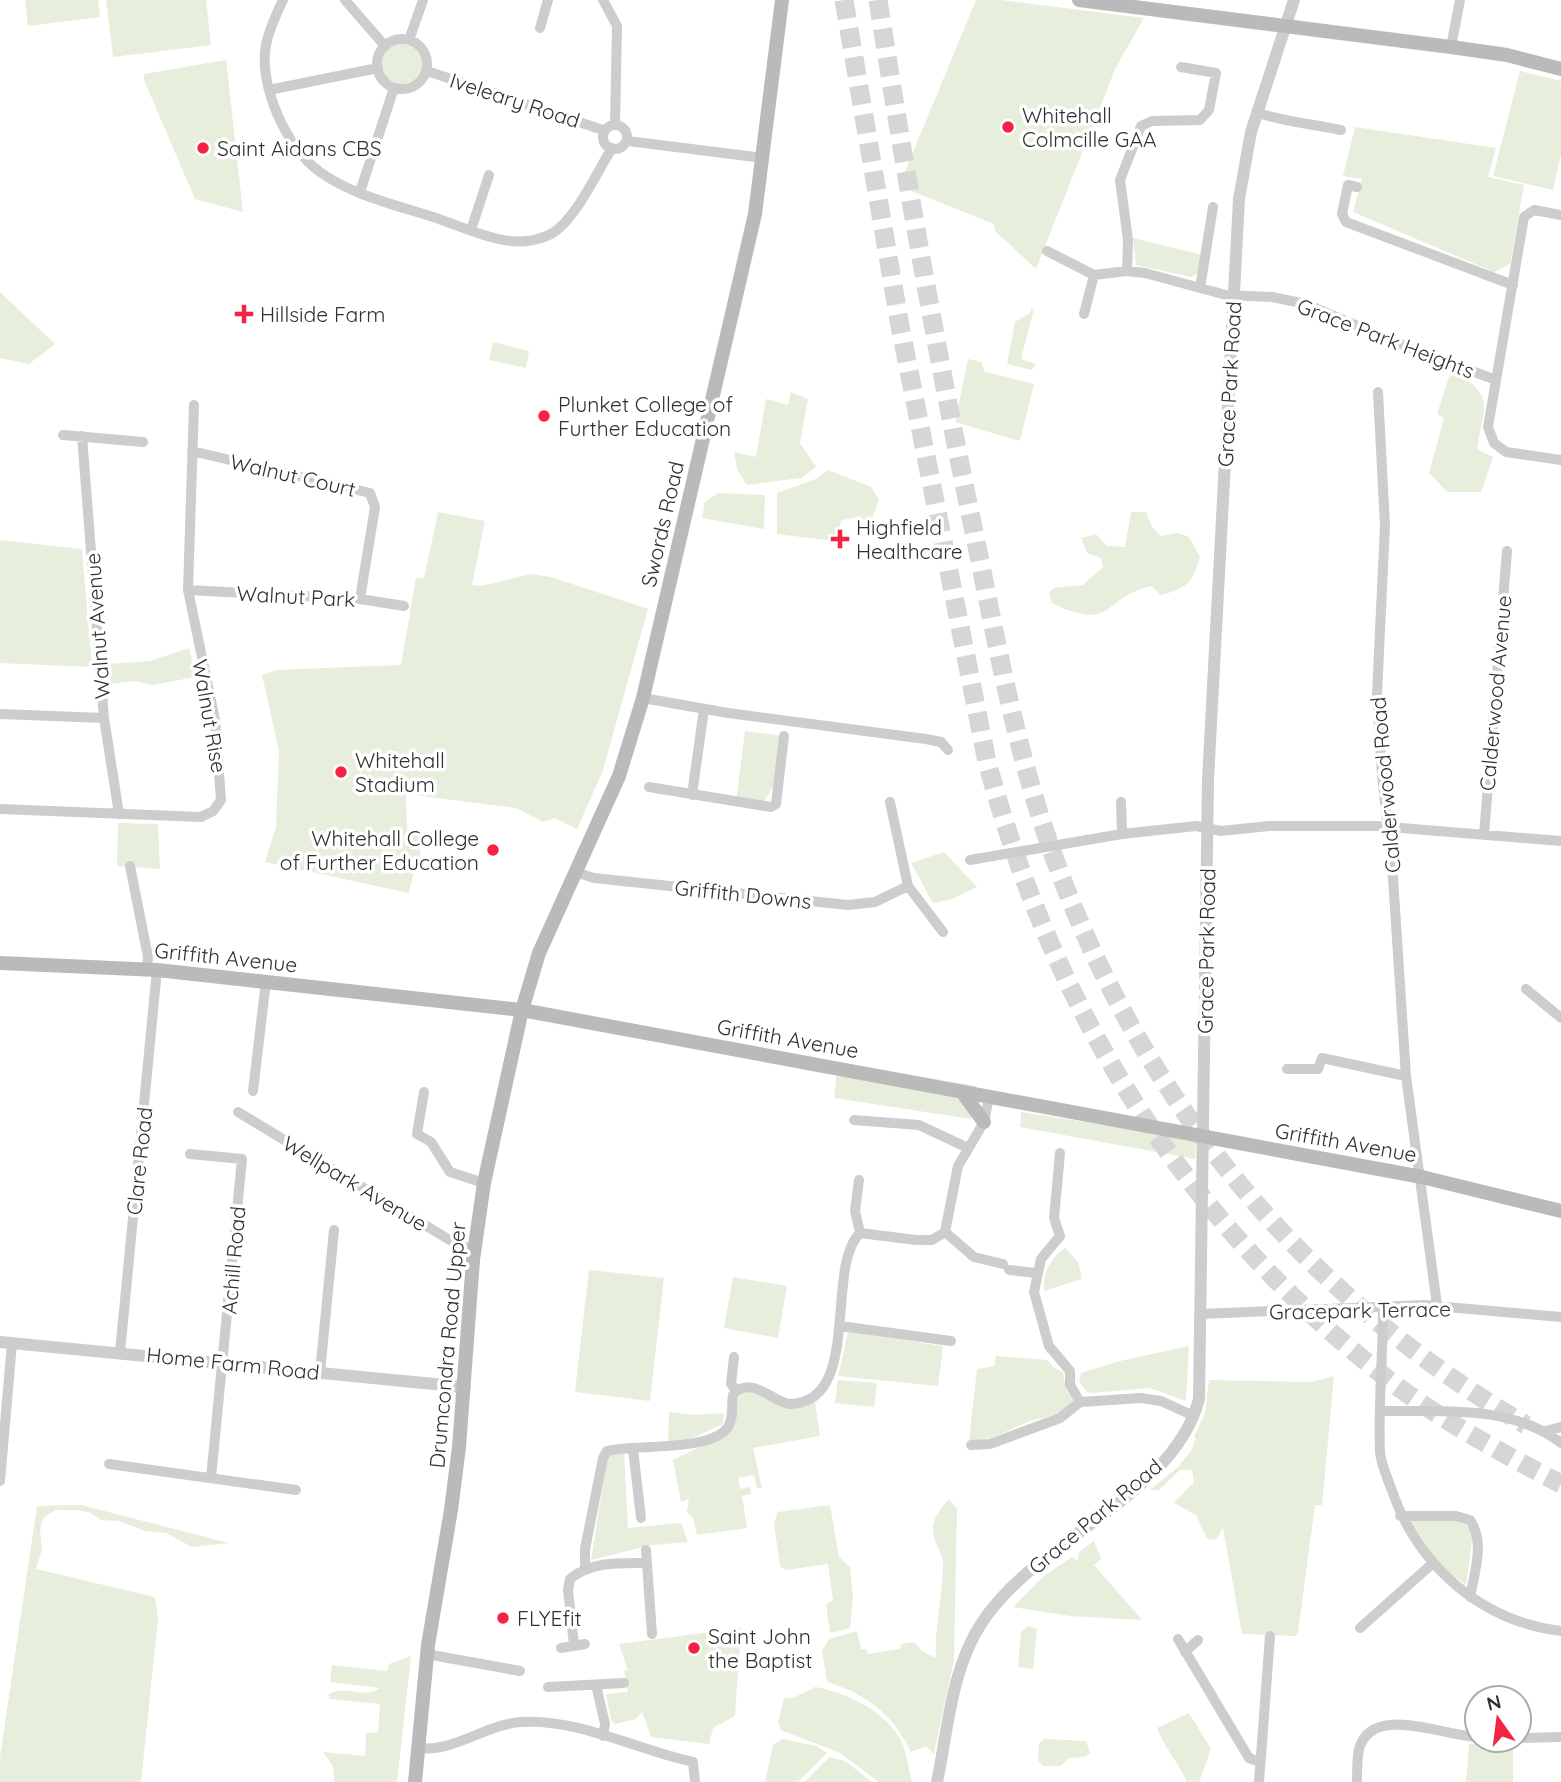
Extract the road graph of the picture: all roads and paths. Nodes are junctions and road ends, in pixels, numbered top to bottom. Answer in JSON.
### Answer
{"nodes":[{"id":1,"x":283,"y":0,"type":"edge"},
{"id":2,"x":345,"y":0,"type":"edge"},
{"id":3,"x":422,"y":0,"type":"edge"},
{"id":4,"x":548,"y":0,"type":"edge"},
{"id":5,"x":603,"y":0,"type":"edge"},
{"id":6,"x":1079,"y":0,"type":"edge"},
{"id":7,"x":1294,"y":0,"type":"edge"},
{"id":8,"x":1460,"y":0,"type":"edge"},
{"id":9,"x":783,"y":1,"type":"edge"},
{"id":10,"x":1286,"y":26,"type":"junction"},
{"id":11,"x":540,"y":28,"type":"dead end"},
{"id":12,"x":409,"y":40,"type":"junction"},
{"id":13,"x":385,"y":46,"type":"junction"},
{"id":14,"x":1451,"y":47,"type":"junction"},
{"id":15,"x":1181,"y":67,"type":"dead end"},
{"id":16,"x":377,"y":68,"type":"junction"},
{"id":17,"x":1561,"y":69,"type":"edge"},
{"id":18,"x":426,"y":71,"type":"junction"},
{"id":19,"x":394,"y":88,"type":"junction"},
{"id":20,"x":269,"y":90,"type":"junction"},
{"id":21,"x":1258,"y":113,"type":"junction"},
{"id":22,"x":615,"y":125,"type":"junction"},
{"id":23,"x":603,"y":130,"type":"junction"},
{"id":24,"x":1341,"y":130,"type":"dead end"},
{"id":25,"x":628,"y":141,"type":"junction"},
{"id":26,"x":612,"y":148,"type":"junction"},
{"id":27,"x":763,"y":158,"type":"junction"},
{"id":28,"x":489,"y":175,"type":"dead end"},
{"id":29,"x":1357,"y":187,"type":"dead end"},
{"id":30,"x":360,"y":192,"type":"junction"},
{"id":31,"x":1213,"y":207,"type":"dead end"},
{"id":32,"x":1561,"y":215,"type":"edge"},
{"id":33,"x":471,"y":230,"type":"junction"},
{"id":34,"x":1047,"y":251,"type":"dead end"},
{"id":35,"x":1127,"y":271,"type":"junction"},
{"id":36,"x":1094,"y":275,"type":"junction"},
{"id":37,"x":1513,"y":285,"type":"junction"},
{"id":38,"x":1200,"y":288,"type":"junction"},
{"id":39,"x":1234,"y":296,"type":"junction"},
{"id":40,"x":1084,"y":314,"type":"dead end"},
{"id":41,"x":1496,"y":380,"type":"junction"},
{"id":42,"x":1378,"y":392,"type":"dead end"},
{"id":43,"x":194,"y":405,"type":"dead end"},
{"id":44,"x":63,"y":435,"type":"dead end"},
{"id":45,"x":82,"y":436,"type":"junction"},
{"id":46,"x":143,"y":442,"type":"dead end"},
{"id":47,"x":192,"y":451,"type":"junction"},
{"id":48,"x":1561,"y":460,"type":"edge"},
{"id":49,"x":1507,"y":551,"type":"dead end"},
{"id":50,"x":188,"y":590,"type":"junction"},
{"id":51,"x":360,"y":599,"type":"junction"},
{"id":52,"x":404,"y":606,"type":"dead end"},
{"id":53,"x":643,"y":698,"type":"junction"},
{"id":54,"x":704,"y":709,"type":"junction"},
{"id":55,"x":0,"y":714,"type":"edge"},
{"id":56,"x":104,"y":718,"type":"junction"},
{"id":57,"x":784,"y":736,"type":"dead end"},
{"id":58,"x":948,"y":750,"type":"dead end"},
{"id":59,"x":649,"y":787,"type":"dead end"},
{"id":60,"x":692,"y":795,"type":"junction"},
{"id":61,"x":890,"y":802,"type":"dead end"},
{"id":62,"x":1121,"y":802,"type":"dead end"},
{"id":63,"x":0,"y":809,"type":"edge"},
{"id":64,"x":119,"y":814,"type":"junction"},
{"id":65,"x":1387,"y":827,"type":"junction"},
{"id":66,"x":1208,"y":829,"type":"junction"},
{"id":67,"x":1122,"y":835,"type":"junction"},
{"id":68,"x":1483,"y":835,"type":"junction"},
{"id":69,"x":1561,"y":841,"type":"edge"},
{"id":70,"x":970,"y":860,"type":"dead end"},
{"id":71,"x":130,"y":866,"type":"dead end"},
{"id":72,"x":575,"y":872,"type":"junction"},
{"id":73,"x":908,"y":886,"type":"junction"},
{"id":74,"x":553,"y":919,"type":"joint"},
{"id":75,"x":943,"y":932,"type":"dead end"},
{"id":76,"x":0,"y":963,"type":"edge"},
{"id":77,"x":152,"y":970,"type":"junction"},
{"id":78,"x":266,"y":981,"type":"junction"},
{"id":79,"x":1526,"y":989,"type":"dead end"},
{"id":80,"x":522,"y":1010,"type":"junction"},
{"id":81,"x":1561,"y":1018,"type":"edge"},
{"id":82,"x":1287,"y":1069,"type":"dead end"},
{"id":83,"x":1406,"y":1076,"type":"junction"},
{"id":84,"x":253,"y":1091,"type":"dead end"},
{"id":85,"x":424,"y":1092,"type":"dead end"},
{"id":86,"x":962,"y":1092,"type":"junction"},
{"id":87,"x":989,"y":1097,"type":"junction"},
{"id":88,"x":238,"y":1112,"type":"dead end"},
{"id":89,"x":854,"y":1120,"type":"dead end"},
{"id":90,"x":984,"y":1122,"type":"junction"},
{"id":91,"x":1201,"y":1135,"type":"junction"},
{"id":92,"x":968,"y":1148,"type":"junction"},
{"id":93,"x":1060,"y":1153,"type":"dead end"},
{"id":94,"x":190,"y":1154,"type":"dead end"},
{"id":95,"x":1422,"y":1177,"type":"junction"},
{"id":96,"x":859,"y":1180,"type":"dead end"},
{"id":97,"x":484,"y":1183,"type":"junction"},
{"id":98,"x":1561,"y":1211,"type":"edge"},
{"id":99,"x":334,"y":1230,"type":"dead end"},
{"id":100,"x":945,"y":1232,"type":"junction"},
{"id":101,"x":860,"y":1233,"type":"junction"},
{"id":102,"x":475,"y":1249,"type":"junction"},
{"id":103,"x":1036,"y":1273,"type":"junction"},
{"id":104,"x":1437,"y":1305,"type":"junction"},
{"id":105,"x":1382,"y":1307,"type":"junction"},
{"id":106,"x":1200,"y":1314,"type":"junction"},
{"id":107,"x":1561,"y":1317,"type":"edge"},
{"id":108,"x":840,"y":1326,"type":"junction"},
{"id":109,"x":951,"y":1341,"type":"dead end"},
{"id":110,"x":6,"y":1343,"type":"edge"},
{"id":111,"x":120,"y":1352,"type":"junction"},
{"id":112,"x":734,"y":1357,"type":"dead end"},
{"id":113,"x":223,"y":1362,"type":"junction"},
{"id":114,"x":320,"y":1372,"type":"junction"},
{"id":115,"x":465,"y":1387,"type":"junction"},
{"id":116,"x":737,"y":1391,"type":"junction"},
{"id":117,"x":1080,"y":1402,"type":"junction"},
{"id":118,"x":1381,"y":1411,"type":"junction"},
{"id":119,"x":1195,"y":1416,"type":"junction"},
{"id":120,"x":1561,"y":1427,"type":"edge"},
{"id":121,"x":1545,"y":1431,"type":"junction"},
{"id":122,"x":1561,"y":1443,"type":"edge"},
{"id":123,"x":971,"y":1445,"type":"dead end"},
{"id":124,"x":633,"y":1449,"type":"junction"},
{"id":125,"x":1,"y":1464,"type":"edge"},
{"id":126,"x":109,"y":1464,"type":"dead end"},
{"id":127,"x":211,"y":1478,"type":"junction"},
{"id":128,"x":0,"y":1481,"type":"edge"},
{"id":129,"x":296,"y":1490,"type":"dead end"},
{"id":130,"x":1400,"y":1516,"type":"junction"},
{"id":131,"x":641,"y":1518,"type":"dead end"},
{"id":132,"x":646,"y":1550,"type":"dead end"},
{"id":133,"x":647,"y":1563,"type":"junction"},
{"id":134,"x":1432,"y":1564,"type":"junction"},
{"id":135,"x":585,"y":1569,"type":"junction"},
{"id":136,"x":1470,"y":1597,"type":"junction"},
{"id":137,"x":1360,"y":1628,"type":"dead end"},
{"id":138,"x":1561,"y":1631,"type":"edge"},
{"id":139,"x":652,"y":1634,"type":"dead end"},
{"id":140,"x":1270,"y":1636,"type":"dead end"},
{"id":141,"x":1178,"y":1639,"type":"dead end"},
{"id":142,"x":1198,"y":1640,"type":"dead end"},
{"id":143,"x":561,"y":1648,"type":"dead end"},
{"id":144,"x":1185,"y":1652,"type":"junction"},
{"id":145,"x":426,"y":1654,"type":"junction"},
{"id":146,"x":520,"y":1671,"type":"dead end"},
{"id":147,"x":624,"y":1683,"type":"dead end"},
{"id":148,"x":596,"y":1685,"type":"junction"},
{"id":149,"x":548,"y":1687,"type":"dead end"},
{"id":150,"x":1463,"y":1734,"type":"edge"},
{"id":151,"x":603,"y":1736,"type":"junction"},
{"id":152,"x":1561,"y":1737,"type":"edge"},
{"id":153,"x":1533,"y":1738,"type":"edge"},
{"id":154,"x":417,"y":1748,"type":"junction"},
{"id":155,"x":1260,"y":1762,"type":"junction"},
{"id":156,"x":415,"y":1782,"type":"edge"},
{"id":157,"x":695,"y":1782,"type":"edge"},
{"id":158,"x":937,"y":1782,"type":"edge"},
{"id":159,"x":1259,"y":1782,"type":"edge"},
{"id":160,"x":1356,"y":1782,"type":"edge"}],
"edges":[{"from":1,"to":20,"type":"street"},
{"from":2,"to":13,"type":"street"},
{"from":3,"to":12,"type":"street"},
{"from":4,"to":11,"type":"street"},
{"from":5,"to":22,"type":"street"},
{"from":6,"to":10,"type":"main road"},
{"from":7,"to":10,"type":"street","name":"Grace Park Road"},
{"from":8,"to":14,"type":"street"},
{"from":9,"to":27,"type":"main road","name":"Swords Road"},
{"from":10,"to":14,"type":"main road"},
{"from":10,"to":21,"type":"street","name":"Grace Park Road"},
{"from":12,"to":13,"type":"street"},
{"from":12,"to":18,"type":"street"},
{"from":13,"to":16,"type":"street"},
{"from":14,"to":17,"type":"main road"},
{"from":15,"to":35,"type":"street"},
{"from":16,"to":19,"type":"street"},
{"from":16,"to":20,"type":"street"},
{"from":18,"to":19,"type":"street"},
{"from":18,"to":23,"type":"street","name":"Iveleary Road"},
{"from":19,"to":30,"type":"street"},
{"from":20,"to":30,"type":"street"},
{"from":21,"to":24,"type":"street"},
{"from":21,"to":39,"type":"street","name":"Grace Park Road"},
{"from":22,"to":23,"type":"street"},
{"from":22,"to":25,"type":"street"},
{"from":23,"to":26,"type":"street"},
{"from":25,"to":26,"type":"street"},
{"from":25,"to":27,"type":"street"},
{"from":26,"to":33,"type":"street"},
{"from":27,"to":53,"type":"main road","name":"Swords Road"},
{"from":28,"to":33,"type":"street"},
{"from":29,"to":37,"type":"street"},
{"from":30,"to":33,"type":"street"},
{"from":31,"to":38,"type":"street"},
{"from":32,"to":37,"type":"street","name":"Grace Park Heights"},
{"from":34,"to":36,"type":"street"},
{"from":35,"to":36,"type":"street"},
{"from":35,"to":38,"type":"street","name":"Grace Park Heights"},
{"from":36,"to":40,"type":"street"},
{"from":37,"to":41,"type":"street","name":"Grace Park Heights"},
{"from":38,"to":39,"type":"street","name":"Grace Park Heights"},
{"from":39,"to":41,"type":"street","name":"Grace Park Heights"},
{"from":39,"to":66,"type":"street","name":"Grace Park Road"},
{"from":41,"to":48,"type":"street","name":"Grace Park Heights"},
{"from":42,"to":65,"type":"street","name":"Calderwood Road"},
{"from":43,"to":47,"type":"street","name":"Walnut Rise"},
{"from":44,"to":45,"type":"street"},
{"from":45,"to":46,"type":"street"},
{"from":45,"to":56,"type":"street","name":"Walnut Avenue"},
{"from":47,"to":50,"type":"street","name":"Walnut Rise"},
{"from":47,"to":51,"type":"street","name":"Walnut Court"},
{"from":49,"to":68,"type":"street","name":"Calderwood Avenue"},
{"from":50,"to":51,"type":"street","name":"Walnut Park"},
{"from":50,"to":64,"type":"street","name":"Walnut Rise"},
{"from":51,"to":52,"type":"street","name":"Walnut Park"},
{"from":53,"to":54,"type":"street"},
{"from":53,"to":72,"type":"main road","name":"Swords Road"},
{"from":54,"to":58,"type":"street"},
{"from":54,"to":60,"type":"street"},
{"from":55,"to":56,"type":"street"},
{"from":56,"to":64,"type":"street","name":"Walnut Avenue"},
{"from":57,"to":60,"type":"street"},
{"from":59,"to":60,"type":"street"},
{"from":61,"to":73,"type":"street"},
{"from":62,"to":67,"type":"street"},
{"from":63,"to":64,"type":"street","name":"Walnut Rise"},
{"from":65,"to":66,"type":"street"},
{"from":65,"to":68,"type":"street"},
{"from":65,"to":83,"type":"street","name":"Calderwood Road"},
{"from":66,"to":67,"type":"street"},
{"from":66,"to":91,"type":"street","name":"Grace Park Road"},
{"from":67,"to":70,"type":"street"},
{"from":68,"to":69,"type":"street"},
{"from":71,"to":77,"type":"street","name":"Clare Road"},
{"from":72,"to":73,"type":"street","name":"Griffith Downs"},
{"from":72,"to":74,"type":"main road","name":"Swords Road"},
{"from":73,"to":75,"type":"street"},
{"from":74,"to":80,"type":"main road","name":"Drumcondra Road Upper"},
{"from":76,"to":77,"type":"main road","name":"Griffith Avenue"},
{"from":77,"to":78,"type":"main road","name":"Griffith Avenue"},
{"from":77,"to":111,"type":"street","name":"Clare Road"},
{"from":78,"to":80,"type":"main road","name":"Griffith Avenue"},
{"from":78,"to":84,"type":"street"},
{"from":79,"to":81,"type":"street"},
{"from":80,"to":86,"type":"main road","name":"Griffith Avenue"},
{"from":80,"to":97,"type":"main road","name":"Drumcondra Road Upper"},
{"from":82,"to":83,"type":"street"},
{"from":83,"to":95,"type":"street","name":"Calderwood Road"},
{"from":85,"to":97,"type":"street"},
{"from":86,"to":87,"type":"main road","name":"Griffith Avenue"},
{"from":86,"to":90,"type":"main road"},
{"from":87,"to":90,"type":"street"},
{"from":87,"to":91,"type":"main road","name":"Griffith Avenue"},
{"from":88,"to":102,"type":"street","name":"Wellpark Avenue"},
{"from":89,"to":92,"type":"street"},
{"from":90,"to":92,"type":"street"},
{"from":91,"to":95,"type":"main road","name":"Griffith Avenue"},
{"from":91,"to":106,"type":"street","name":"Grace Park Road"},
{"from":92,"to":100,"type":"street"},
{"from":93,"to":103,"type":"street"},
{"from":94,"to":113,"type":"street","name":"Achill Road"},
{"from":95,"to":98,"type":"main road","name":"Griffith Avenue"},
{"from":95,"to":104,"type":"street","name":"Calderwood Road"},
{"from":96,"to":101,"type":"street"},
{"from":97,"to":102,"type":"main road","name":"Drumcondra Road Upper"},
{"from":99,"to":114,"type":"street"},
{"from":100,"to":101,"type":"street"},
{"from":100,"to":103,"type":"street"},
{"from":101,"to":108,"type":"street"},
{"from":102,"to":115,"type":"main road","name":"Drumcondra Road Upper"},
{"from":103,"to":117,"type":"street"},
{"from":104,"to":105,"type":"street","name":"Gracepark Terrace"},
{"from":104,"to":107,"type":"street","name":"Gracepark Terrace"},
{"from":105,"to":106,"type":"street","name":"Gracepark Terrace"},
{"from":105,"to":118,"type":"street"},
{"from":106,"to":119,"type":"street","name":"Grace Park Road"},
{"from":108,"to":109,"type":"street"},
{"from":108,"to":116,"type":"street"},
{"from":110,"to":111,"type":"street","name":"Home Farm Road"},
{"from":110,"to":125,"type":"street"},
{"from":111,"to":113,"type":"street","name":"Home Farm Road"},
{"from":112,"to":116,"type":"street"},
{"from":113,"to":114,"type":"street","name":"Home Farm Road"},
{"from":113,"to":127,"type":"street","name":"Achill Road"},
{"from":114,"to":115,"type":"street","name":"Home Farm Road"},
{"from":115,"to":145,"type":"main road","name":"Drumcondra Road Upper"},
{"from":116,"to":124,"type":"street"},
{"from":117,"to":119,"type":"street"},
{"from":117,"to":123,"type":"street"},
{"from":118,"to":121,"type":"street"},
{"from":118,"to":130,"type":"street"},
{"from":119,"to":158,"type":"street","name":"Grace Park Road"},
{"from":120,"to":121,"type":"street"},
{"from":121,"to":122,"type":"street"},
{"from":124,"to":131,"type":"street"},
{"from":124,"to":135,"type":"street"},
{"from":125,"to":128,"type":"street"},
{"from":126,"to":127,"type":"street"},
{"from":127,"to":129,"type":"street"},
{"from":130,"to":134,"type":"street"},
{"from":130,"to":136,"type":"street"},
{"from":132,"to":133,"type":"street"},
{"from":133,"to":135,"type":"street"},
{"from":133,"to":139,"type":"street"},
{"from":134,"to":136,"type":"street"},
{"from":134,"to":137,"type":"street"},
{"from":135,"to":143,"type":"street"},
{"from":136,"to":138,"type":"street"},
{"from":140,"to":155,"type":"street"},
{"from":141,"to":144,"type":"street"},
{"from":142,"to":144,"type":"street"},
{"from":144,"to":155,"type":"street"},
{"from":145,"to":146,"type":"street"},
{"from":145,"to":154,"type":"main road","name":"Drumcondra Road Upper"},
{"from":147,"to":148,"type":"street"},
{"from":148,"to":149,"type":"street"},
{"from":148,"to":151,"type":"street"},
{"from":150,"to":160,"type":"street"},
{"from":151,"to":154,"type":"street"},
{"from":151,"to":157,"type":"street"},
{"from":152,"to":153,"type":"street"},
{"from":154,"to":156,"type":"main road","name":"Drumcondra Road Upper"},
{"from":155,"to":159,"type":"street"}]}
